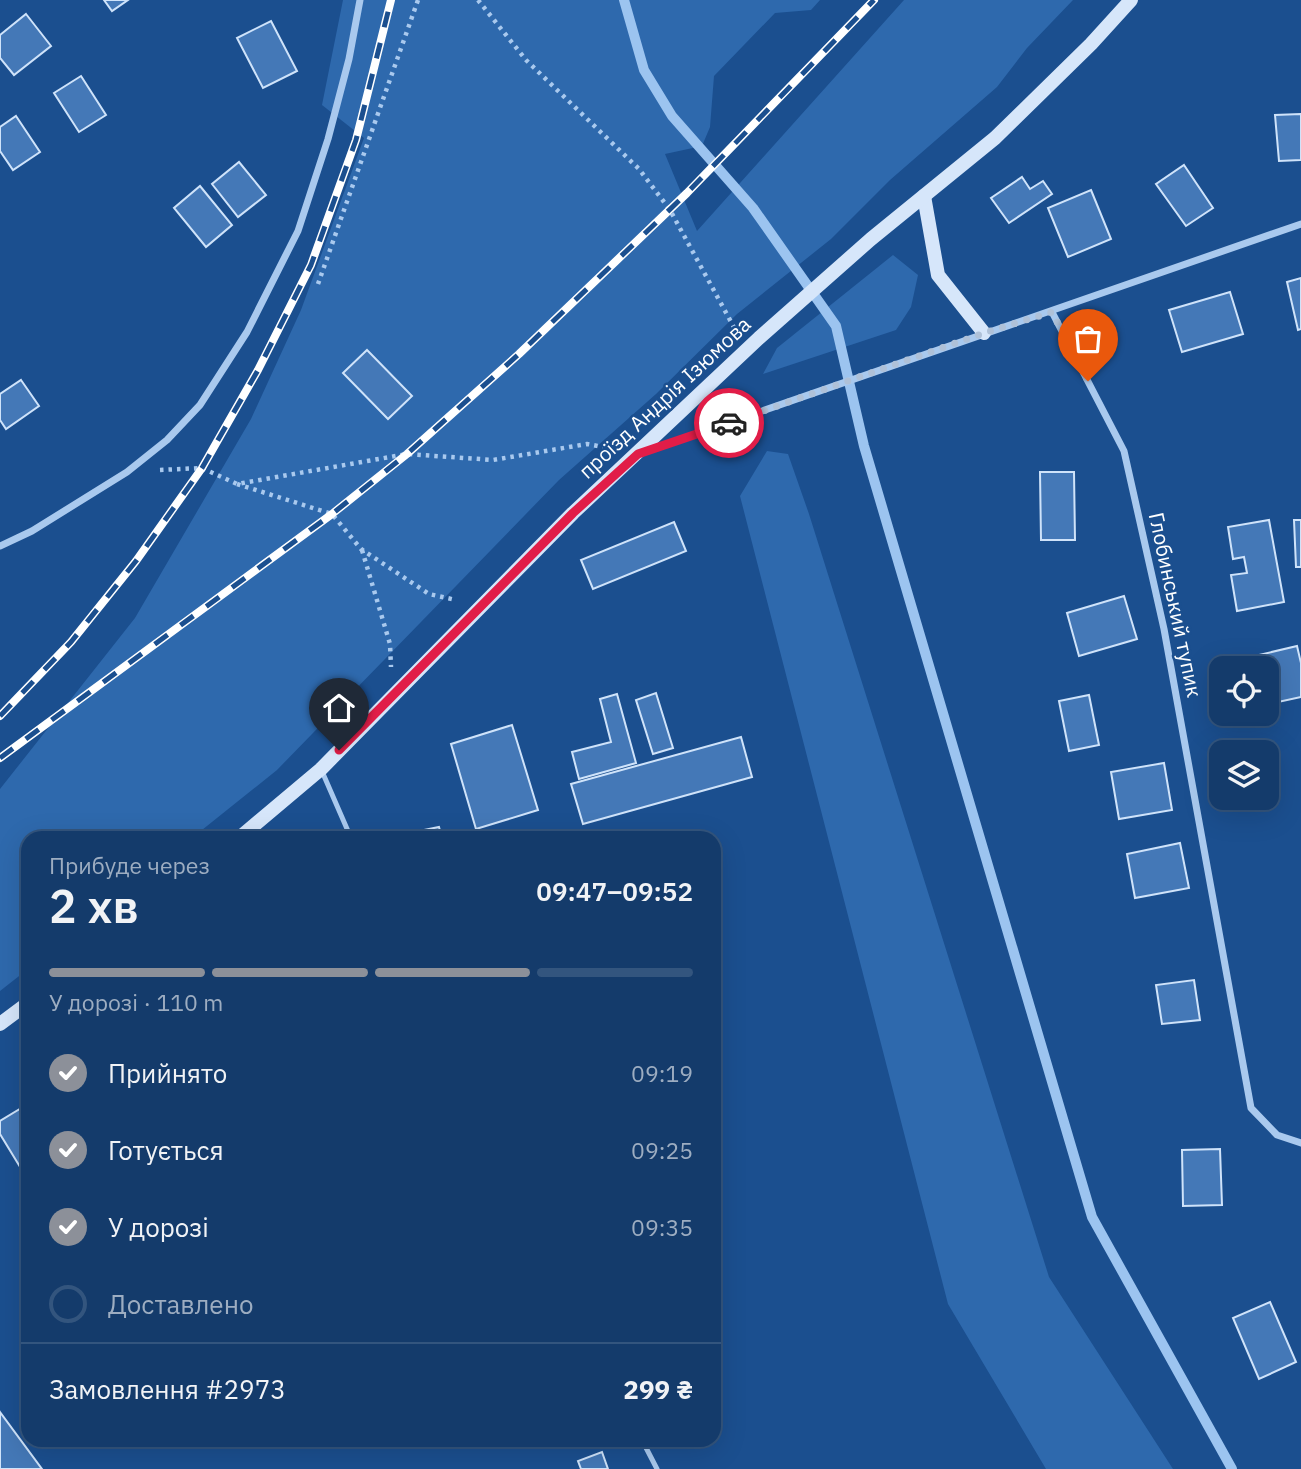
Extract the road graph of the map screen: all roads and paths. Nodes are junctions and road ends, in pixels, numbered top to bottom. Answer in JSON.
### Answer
{"nodes":[{"id":1,"x":360,"y":0,"type":"edge"},
{"id":2,"x":418,"y":0,"type":"edge"},
{"id":3,"x":478,"y":0,"type":"edge"},
{"id":4,"x":1131,"y":0,"type":"edge"},
{"id":5,"x":924,"y":196,"type":"junction"},
{"id":6,"x":1301,"y":224,"type":"edge"},
{"id":7,"x":318,"y":284,"type":"dead end"},
{"id":8,"x":1052,"y":312,"type":"junction"},
{"id":9,"x":984,"y":333,"type":"junction"},
{"id":10,"x":746,"y":351,"type":"junction"},
{"id":11,"x":638,"y":454,"type":"junction"},
{"id":12,"x":127,"y":472,"type":"junction"},
{"id":13,"x":237,"y":484,"type":"junction"},
{"id":14,"x":0,"y":547,"type":"edge"},
{"id":15,"x":361,"y":549,"type":"junction"},
{"id":16,"x":481,"y":605,"type":"junction"},
{"id":17,"x":393,"y":694,"type":"junction"},
{"id":18,"x":321,"y":769,"type":"junction"},
{"id":19,"x":247,"y":831,"type":"edge"},
{"id":20,"x":348,"y":831,"type":"edge"},
{"id":21,"x":21,"y":1008,"type":"edge"},
{"id":22,"x":0,"y":1024,"type":"edge"},
{"id":23,"x":1301,"y":1143,"type":"edge"},
{"id":24,"x":646,"y":1447,"type":"edge"},
{"id":25,"x":657,"y":1469,"type":"edge"}],
"edges":[{"from":1,"to":12,"type":"street"},
{"from":2,"to":7,"type":"path"},
{"from":3,"to":10,"type":"path"},
{"from":4,"to":5,"type":"street","name":"проїзд Андрія Ізюмова"},
{"from":5,"to":9,"type":"street"},
{"from":5,"to":10,"type":"street","name":"проїзд Андрія Ізюмова"},
{"from":6,"to":8,"type":"street"},
{"from":8,"to":9,"type":"street"},
{"from":8,"to":23,"type":"street","name":"Глобинський тупик"},
{"from":9,"to":11,"type":"street"},
{"from":10,"to":11,"type":"street","name":"проїзд Андрія Ізюмова"},
{"from":11,"to":13,"type":"path"},
{"from":11,"to":16,"type":"street","name":"проїзд Андрія Ізюмова"},
{"from":12,"to":13,"type":"path"},
{"from":12,"to":14,"type":"street"},
{"from":13,"to":15,"type":"path"},
{"from":15,"to":16,"type":"path"},
{"from":15,"to":17,"type":"path"},
{"from":16,"to":17,"type":"street","name":"проїзд Андрія Ізюмова"},
{"from":17,"to":18,"type":"street","name":"проїзд Андрія Ізюмова"},
{"from":18,"to":19,"type":"street","name":"проїзд Андрія Ізюмова"},
{"from":18,"to":20,"type":"lane"},
{"from":21,"to":22,"type":"street"},
{"from":24,"to":25,"type":"lane"}]}
